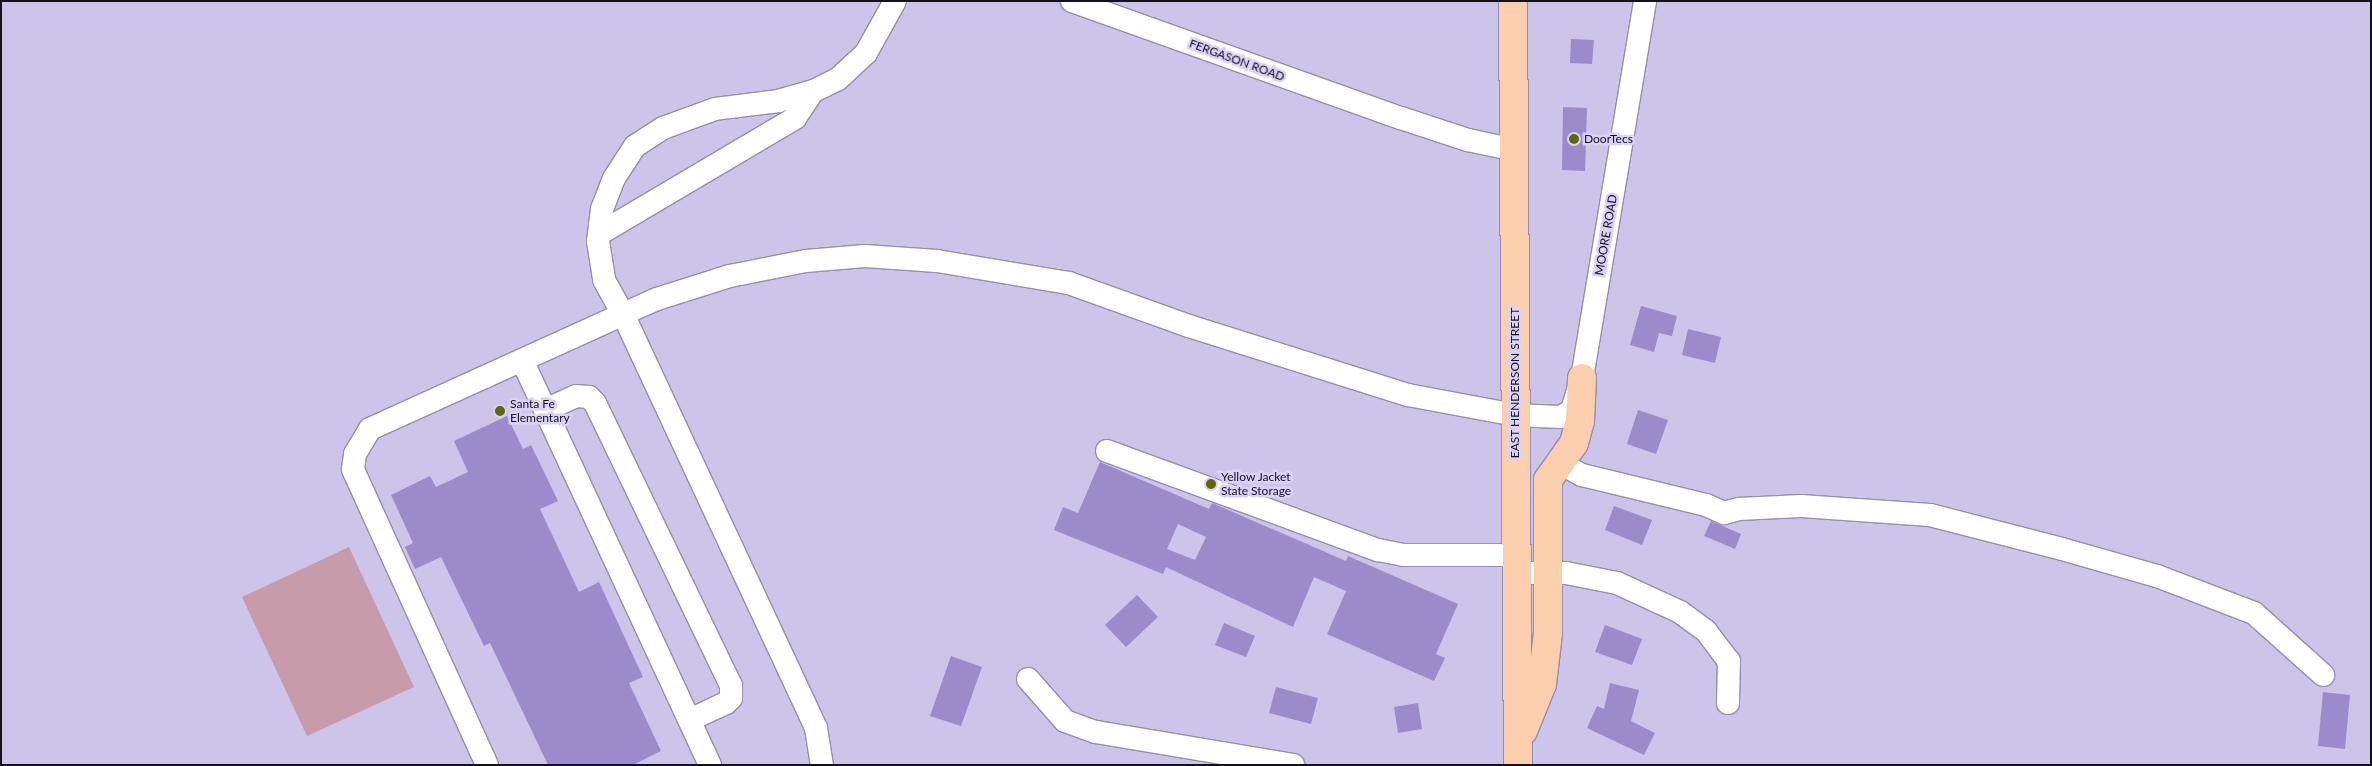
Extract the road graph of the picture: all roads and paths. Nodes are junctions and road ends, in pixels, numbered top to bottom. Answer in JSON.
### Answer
{"nodes":[{"id":1,"x":895,"y":1,"type":"edge"},
{"id":2,"x":1072,"y":1,"type":"edge"},
{"id":3,"x":1513,"y":1,"type":"edge"},
{"id":4,"x":1645,"y":1,"type":"edge"},
{"id":5,"x":812,"y":91,"type":"junction"},
{"id":6,"x":1515,"y":150,"type":"junction"},
{"id":7,"x":599,"y":234,"type":"junction"},
{"id":8,"x":623,"y":314,"type":"junction"},
{"id":9,"x":522,"y":360,"type":"junction"},
{"id":10,"x":1582,"y":378,"type":"junction"},
{"id":11,"x":545,"y":410,"type":"junction"},
{"id":12,"x":1515,"y":415,"type":"junction"},
{"id":13,"x":1107,"y":451,"type":"dead end"},
{"id":14,"x":1560,"y":463,"type":"junction"},
{"id":15,"x":1517,"y":564,"type":"junction"},
{"id":16,"x":1548,"y":573,"type":"junction"},
{"id":17,"x":2323,"y":674,"type":"dead end"},
{"id":18,"x":1028,"y":680,"type":"dead end"},
{"id":19,"x":1728,"y":703,"type":"dead end"},
{"id":20,"x":690,"y":720,"type":"junction"},
{"id":21,"x":1518,"y":754,"type":"edge"},
{"id":22,"x":487,"y":765,"type":"edge"},
{"id":23,"x":710,"y":765,"type":"edge"},
{"id":24,"x":822,"y":765,"type":"edge"},
{"id":25,"x":1293,"y":765,"type":"edge"}],
"edges":[{"from":1,"to":5,"type":"street"},
{"from":2,"to":6,"type":"street","name":"FERGASON ROAD"},
{"from":3,"to":6,"type":"main road","name":"EAST HENDERSON STREET"},
{"from":4,"to":10,"type":"street","name":"MOORE ROAD"},
{"from":5,"to":7,"type":"street"},
{"from":5,"to":7,"type":"street"},
{"from":6,"to":12,"type":"main road","name":"EAST HENDERSON STREET"},
{"from":7,"to":8,"type":"street"},
{"from":8,"to":9,"type":"street","name":"MOORE ROAD"},
{"from":8,"to":12,"type":"street","name":"MOORE ROAD"},
{"from":8,"to":24,"type":"street"},
{"from":9,"to":11,"type":"street"},
{"from":9,"to":22,"type":"street","name":"MOORE ROAD"},
{"from":10,"to":12,"type":"street","name":"MOORE ROAD"},
{"from":10,"to":14,"type":"main road"},
{"from":11,"to":20,"type":"street"},
{"from":11,"to":20,"type":"street"},
{"from":12,"to":15,"type":"main road","name":"EAST HENDERSON STREET"},
{"from":13,"to":15,"type":"street"},
{"from":14,"to":16,"type":"main road"},
{"from":14,"to":17,"type":"street"},
{"from":15,"to":16,"type":"street"},
{"from":15,"to":21,"type":"main road","name":"EAST HENDERSON STREET"},
{"from":16,"to":19,"type":"street"},
{"from":16,"to":21,"type":"main road"},
{"from":18,"to":25,"type":"street"},
{"from":20,"to":23,"type":"street"}]}
